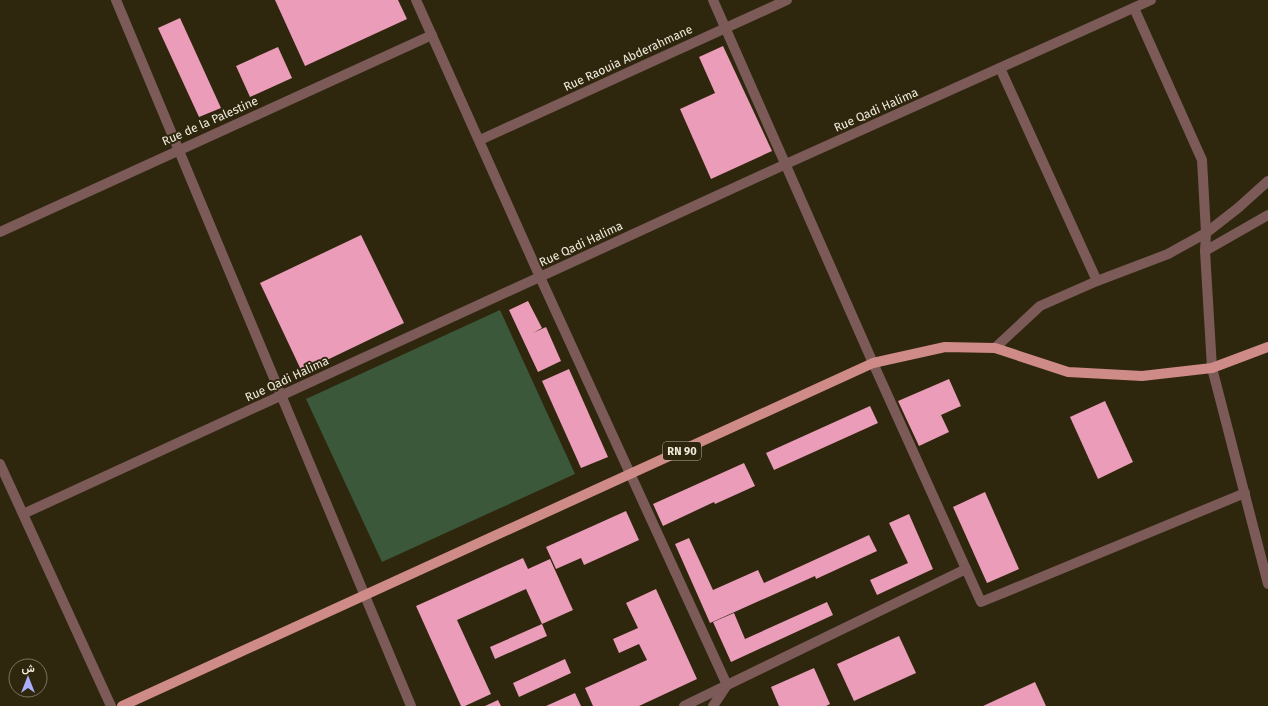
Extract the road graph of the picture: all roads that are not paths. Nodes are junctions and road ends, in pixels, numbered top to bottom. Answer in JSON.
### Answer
{"nodes":[{"id":1,"x":116,"y":0,"type":"edge"},
{"id":2,"x":416,"y":0,"type":"edge"},
{"id":3,"x":713,"y":0,"type":"edge"},
{"id":4,"x":787,"y":0,"type":"edge"},
{"id":5,"x":1151,"y":0,"type":"edge"},
{"id":6,"x":1134,"y":8,"type":"junction"},
{"id":7,"x":725,"y":28,"type":"junction"},
{"id":8,"x":432,"y":35,"type":"junction"},
{"id":9,"x":1000,"y":68,"type":"junction"},
{"id":10,"x":480,"y":140,"type":"junction"},
{"id":11,"x":179,"y":150,"type":"junction"},
{"id":12,"x":786,"y":164,"type":"junction"},
{"id":13,"x":1268,"y":182,"type":"edge"},
{"id":14,"x":1268,"y":215,"type":"edge"},
{"id":15,"x":0,"y":232,"type":"edge"},
{"id":16,"x":1206,"y":234,"type":"junction"},
{"id":17,"x":1205,"y":251,"type":"junction"},
{"id":18,"x":540,"y":277,"type":"junction"},
{"id":19,"x":1097,"y":281,"type":"junction"},
{"id":20,"x":1268,"y":347,"type":"edge"},
{"id":21,"x":995,"y":348,"type":"junction"},
{"id":22,"x":873,"y":363,"type":"junction"},
{"id":23,"x":1212,"y":368,"type":"junction"},
{"id":24,"x":281,"y":396,"type":"junction"},
{"id":25,"x":0,"y":464,"type":"edge"},
{"id":26,"x":631,"y":474,"type":"junction"},
{"id":27,"x":1245,"y":493,"type":"junction"},
{"id":28,"x":23,"y":514,"type":"junction"},
{"id":29,"x":966,"y":569,"type":"junction"},
{"id":30,"x":1268,"y":584,"type":"edge"},
{"id":31,"x":364,"y":596,"type":"junction"},
{"id":32,"x":727,"y":685,"type":"junction"},
{"id":33,"x":111,"y":706,"type":"edge"},
{"id":34,"x":122,"y":706,"type":"edge"},
{"id":35,"x":411,"y":706,"type":"edge"},
{"id":36,"x":684,"y":706,"type":"edge"},
{"id":37,"x":713,"y":706,"type":"edge"}],
"edges":[{"from":1,"to":11,"type":"street"},
{"from":2,"to":8,"type":"street"},
{"from":3,"to":7,"type":"street"},
{"from":4,"to":7,"type":"street","name":"Rue Raouia Abderahmane"},
{"from":5,"to":6,"type":"street","name":"Rue Qadi Halima"},
{"from":6,"to":9,"type":"street","name":"Rue Qadi Halima"},
{"from":6,"to":16,"type":"street"},
{"from":7,"to":10,"type":"street","name":"Rue Raouia Abderahmane"},
{"from":7,"to":12,"type":"street"},
{"from":8,"to":10,"type":"street"},
{"from":8,"to":11,"type":"street","name":"Rue de la Palestine"},
{"from":9,"to":12,"type":"street","name":"Rue Qadi Halima"},
{"from":9,"to":19,"type":"street"},
{"from":10,"to":18,"type":"street"},
{"from":11,"to":15,"type":"street","name":"Rue de la Palestine"},
{"from":11,"to":24,"type":"street"},
{"from":12,"to":18,"type":"street","name":"Rue Qadi Halima"},
{"from":12,"to":22,"type":"street"},
{"from":13,"to":16,"type":"street"},
{"from":14,"to":17,"type":"street"},
{"from":16,"to":17,"type":"street"},
{"from":16,"to":19,"type":"street"},
{"from":17,"to":23,"type":"street"},
{"from":18,"to":24,"type":"street","name":"Rue Qadi Halima"},
{"from":18,"to":26,"type":"street"},
{"from":19,"to":21,"type":"street"},
{"from":20,"to":23,"type":"main road","number":"RN 90"},
{"from":21,"to":22,"type":"main road","number":"RN 90"},
{"from":21,"to":23,"type":"main road","number":"RN 90"},
{"from":22,"to":26,"type":"main road","number":"RN 90"},
{"from":22,"to":29,"type":"street"},
{"from":23,"to":27,"type":"street"},
{"from":24,"to":28,"type":"street","name":"Rue Qadi Halima"},
{"from":24,"to":31,"type":"street"},
{"from":25,"to":28,"type":"street"},
{"from":26,"to":31,"type":"main road","number":"RN 90"},
{"from":26,"to":32,"type":"street"},
{"from":27,"to":29,"type":"street"},
{"from":27,"to":30,"type":"street"},
{"from":28,"to":33,"type":"street"},
{"from":29,"to":32,"type":"street"},
{"from":31,"to":34,"type":"main road","number":"RN 90"},
{"from":31,"to":35,"type":"street"},
{"from":32,"to":36,"type":"street"},
{"from":32,"to":37,"type":"street"}]}
